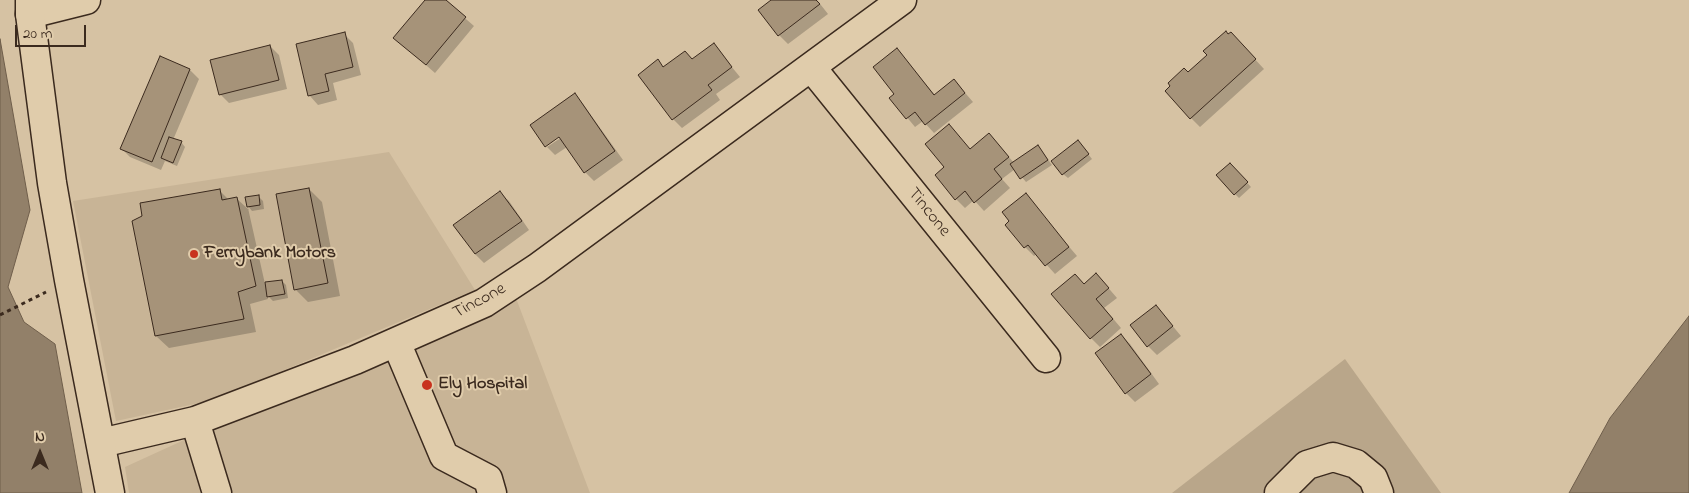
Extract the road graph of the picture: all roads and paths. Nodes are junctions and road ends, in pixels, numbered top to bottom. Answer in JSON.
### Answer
{"nodes":[{"id":1,"x":86,"y":0,"type":"edge"},
{"id":2,"x":902,"y":0,"type":"edge"},
{"id":3,"x":30,"y":7,"type":"edge"},
{"id":4,"x":810,"y":68,"type":"junction"},
{"id":5,"x":69,"y":280,"type":"junction"},
{"id":6,"x":0,"y":315,"type":"edge"},
{"id":7,"x":396,"y":342,"type":"junction"},
{"id":8,"x":1046,"y":358,"type":"dead end"},
{"id":9,"x":195,"y":421,"type":"junction"},
{"id":10,"x":101,"y":443,"type":"junction"},
{"id":11,"x":110,"y":493,"type":"edge"},
{"id":12,"x":217,"y":493,"type":"edge"},
{"id":13,"x":492,"y":493,"type":"edge"},
{"id":14,"x":1279,"y":493,"type":"edge"},
{"id":15,"x":1379,"y":493,"type":"edge"}],
"edges":[{"from":1,"to":3,"type":"street"},
{"from":2,"to":4,"type":"street","name":"Tincone"},
{"from":3,"to":5,"type":"street"},
{"from":4,"to":7,"type":"street","name":"Tincone"},
{"from":4,"to":8,"type":"street","name":"Tincone"},
{"from":5,"to":6,"type":"path"},
{"from":5,"to":10,"type":"street"},
{"from":7,"to":9,"type":"street","name":"Tincone"},
{"from":7,"to":13,"type":"street"},
{"from":9,"to":10,"type":"street","name":"Tincone"},
{"from":9,"to":12,"type":"street"},
{"from":10,"to":11,"type":"street"},
{"from":14,"to":15,"type":"street"}]}
